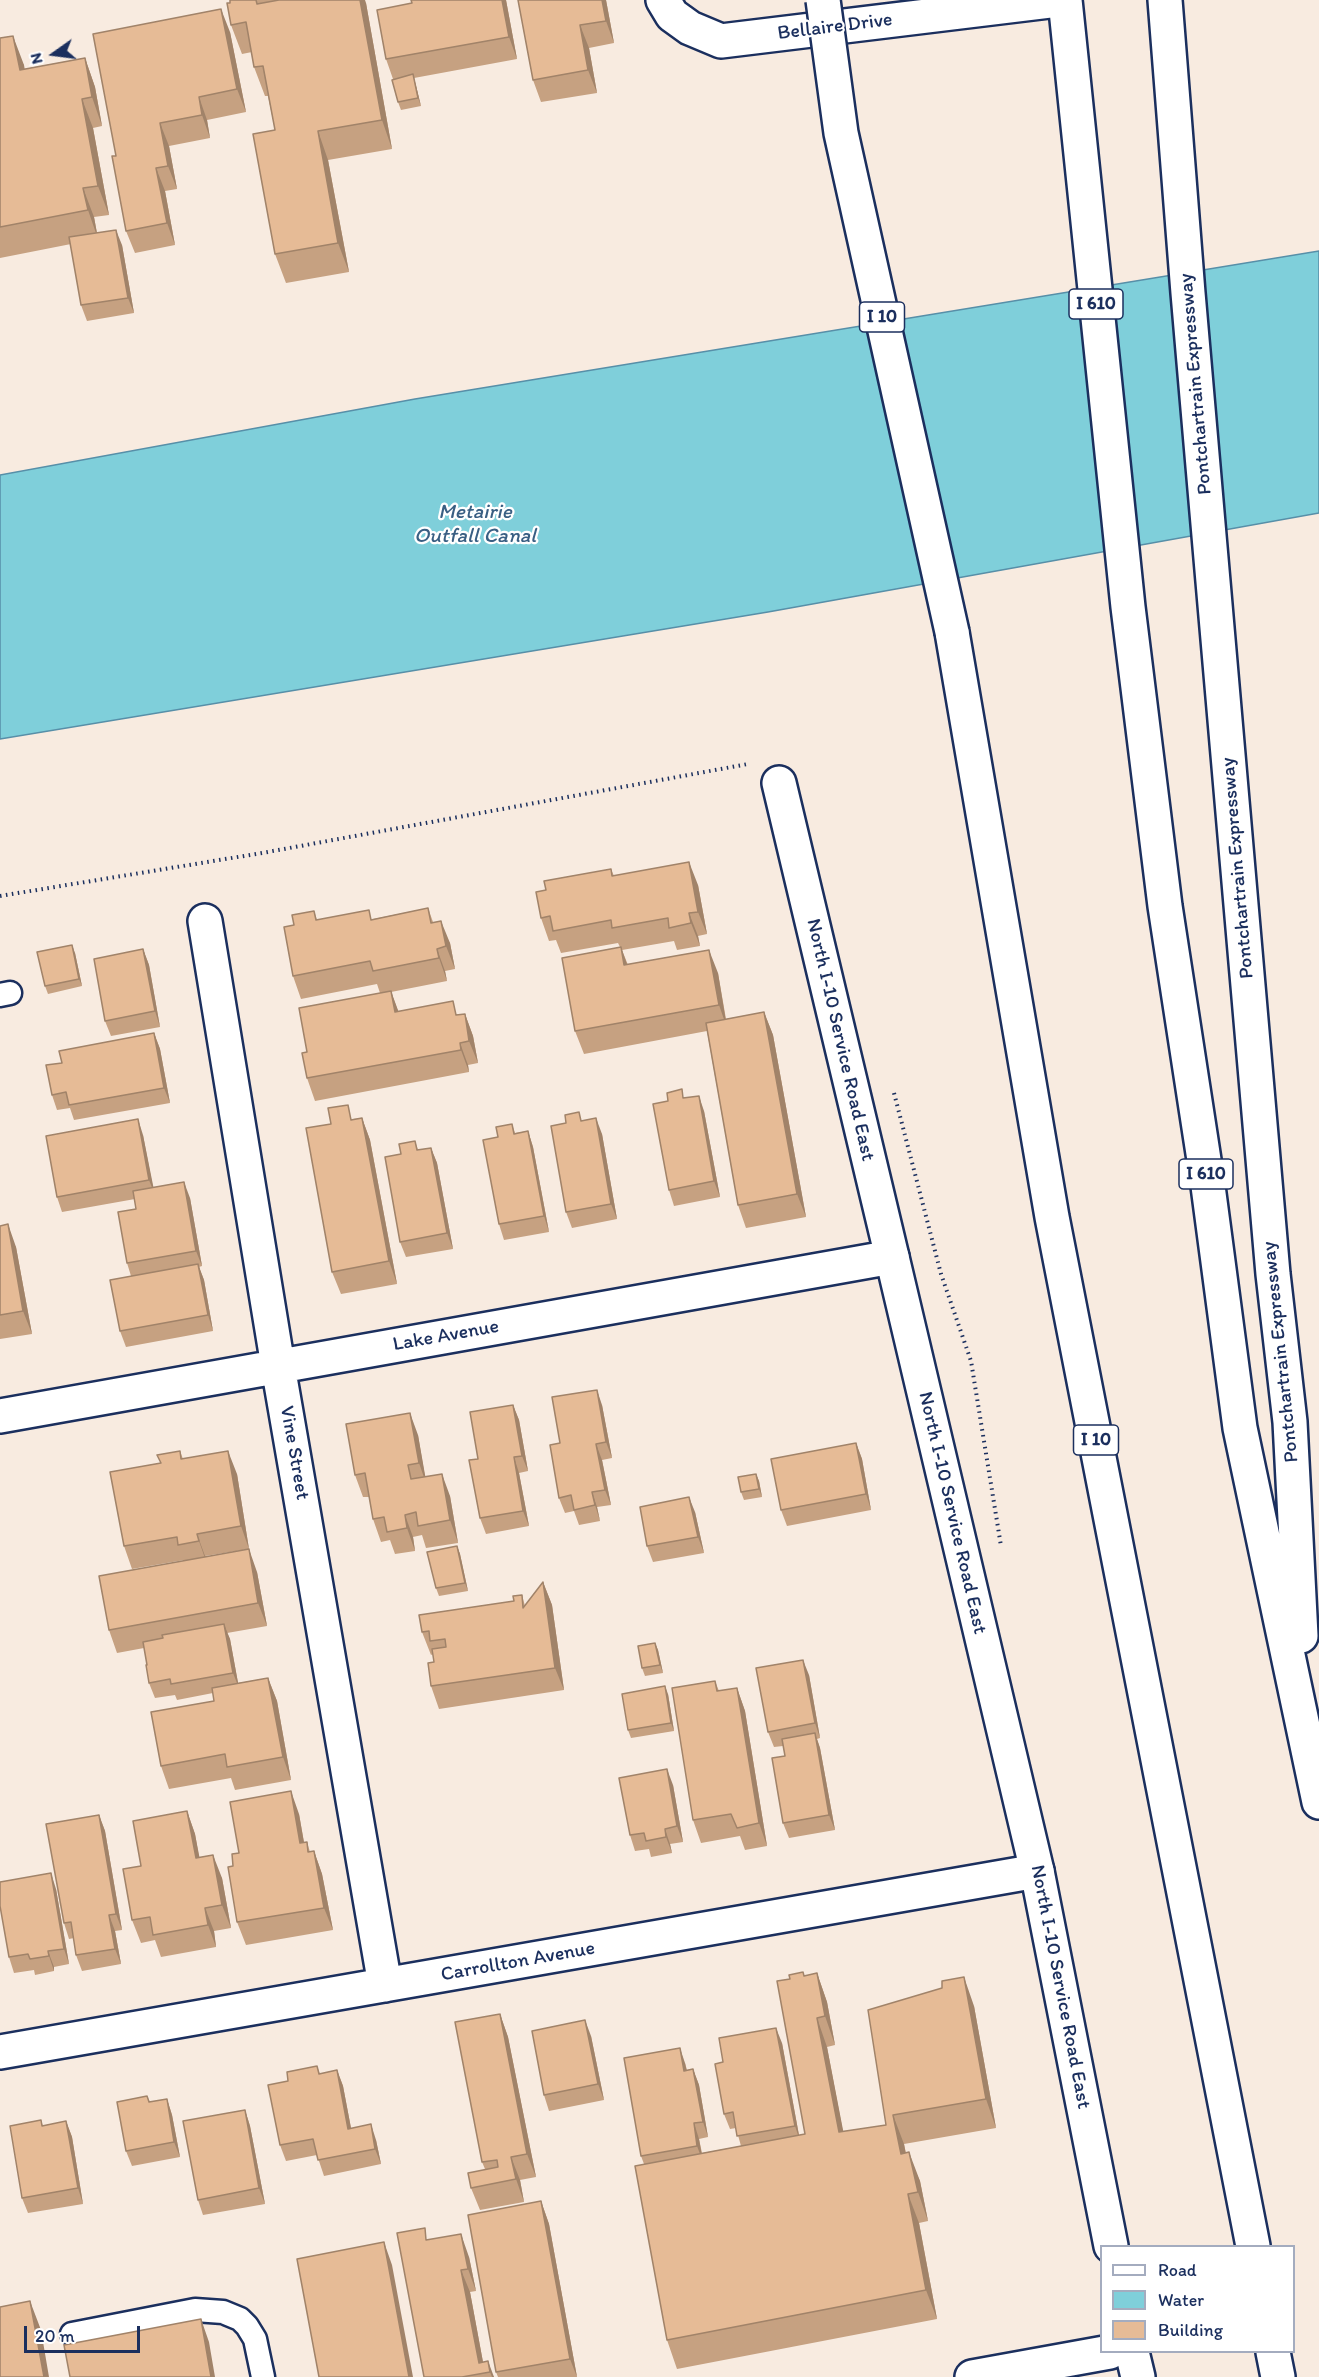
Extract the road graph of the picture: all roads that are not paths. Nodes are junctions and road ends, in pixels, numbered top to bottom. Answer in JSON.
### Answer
{"nodes":[{"id":1,"x":663,"y":0,"type":"edge"},
{"id":2,"x":823,"y":0,"type":"edge"},
{"id":3,"x":1058,"y":0,"type":"edge"},
{"id":4,"x":1065,"y":0,"type":"edge"},
{"id":5,"x":1164,"y":0,"type":"edge"},
{"id":6,"x":779,"y":783,"type":"dead end"},
{"id":7,"x":205,"y":921,"type":"dead end"},
{"id":8,"x":892,"y":1257,"type":"junction"},
{"id":9,"x":278,"y":1366,"type":"junction"},
{"id":10,"x":0,"y":1416,"type":"edge"},
{"id":11,"x":1306,"y":1737,"type":"junction"},
{"id":12,"x":1319,"y":1802,"type":"edge"},
{"id":13,"x":1037,"y":1871,"type":"junction"},
{"id":14,"x":385,"y":1985,"type":"junction"},
{"id":15,"x":0,"y":2052,"type":"edge"},
{"id":16,"x":1112,"y":2245,"type":"edge"},
{"id":17,"x":1253,"y":2245,"type":"edge"},
{"id":18,"x":72,"y":2334,"type":"dead end"},
{"id":19,"x":1104,"y":2353,"type":"edge"},
{"id":20,"x":1132,"y":2353,"type":"edge"},
{"id":21,"x":1273,"y":2353,"type":"edge"},
{"id":22,"x":263,"y":2377,"type":"edge"},
{"id":23,"x":972,"y":2377,"type":"edge"},
{"id":24,"x":1138,"y":2377,"type":"edge"},
{"id":25,"x":1278,"y":2377,"type":"edge"}],
"edges":[{"from":1,"to":3,"type":"main road","name":"Bellaire Drive"},
{"from":2,"to":17,"type":"main road","number":"I 10","bridge":true},
{"from":4,"to":11,"type":"main road","number":"I 610"},
{"from":5,"to":11,"type":"main road","name":"Pontchartrain Expressway"},
{"from":6,"to":8,"type":"main road","name":"North I-10 Service Road East"},
{"from":7,"to":9,"type":"main road","name":"Vine Street"},
{"from":8,"to":9,"type":"main road","name":"Lake Avenue"},
{"from":8,"to":13,"type":"main road","name":"North I-10 Service Road East"},
{"from":9,"to":10,"type":"main road","name":"Lake Avenue"},
{"from":9,"to":14,"type":"main road","name":"Vine Street"},
{"from":11,"to":12,"type":"main road"},
{"from":13,"to":14,"type":"main road","name":"Carrollton Avenue"},
{"from":13,"to":16,"type":"main road","name":"North I-10 Service Road East"},
{"from":14,"to":15,"type":"main road","name":"Carrollton Avenue"},
{"from":18,"to":22,"type":"lane"},
{"from":19,"to":23,"type":"main road"},
{"from":20,"to":24,"type":"main road"},
{"from":21,"to":25,"type":"main road"}]}
